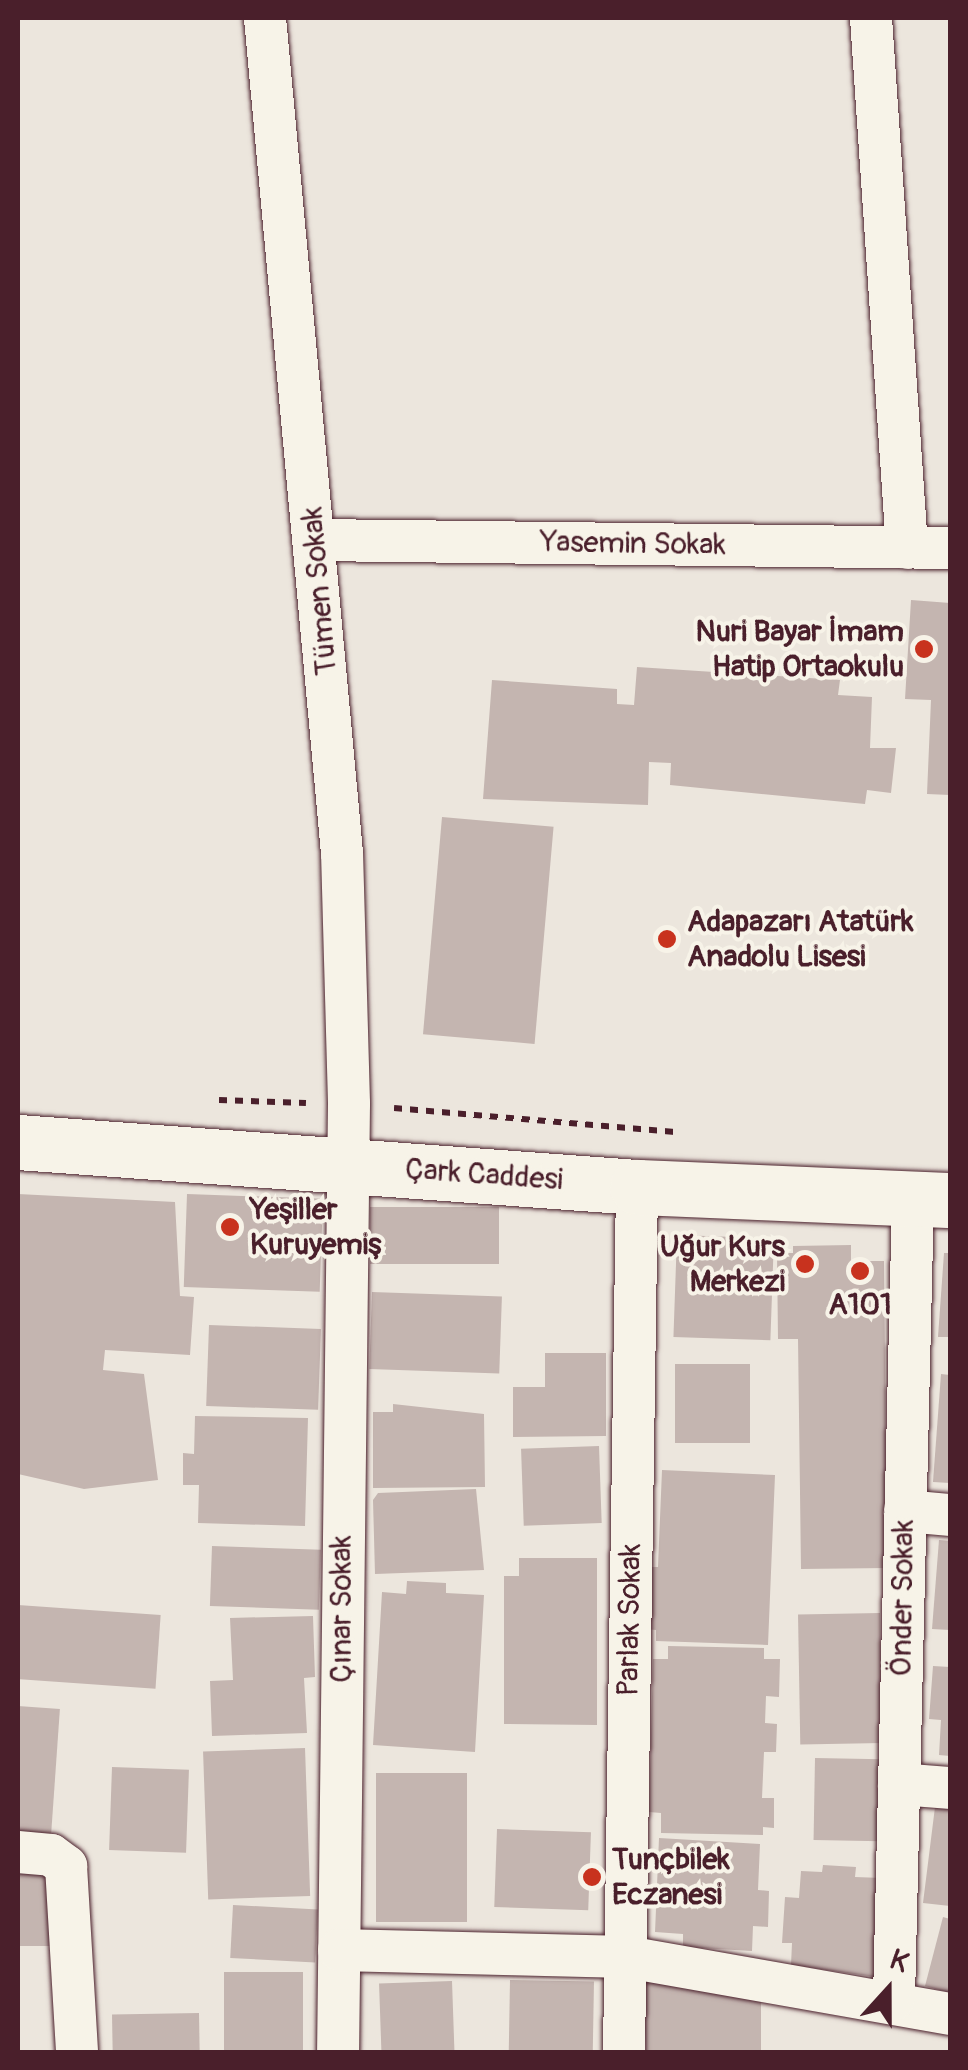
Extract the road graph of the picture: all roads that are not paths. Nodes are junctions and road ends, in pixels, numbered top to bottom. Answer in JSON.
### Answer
{"nodes":[{"id":1,"x":265,"y":18,"type":"edge"},
{"id":2,"x":872,"y":18,"type":"edge"},
{"id":3,"x":316,"y":540,"type":"junction"},
{"id":4,"x":907,"y":548,"type":"junction"},
{"id":5,"x":950,"y":548,"type":"edge"},
{"id":6,"x":18,"y":1142,"type":"edge"},
{"id":7,"x":345,"y":1165,"type":"junction"},
{"id":8,"x":637,"y":1187,"type":"junction"},
{"id":9,"x":932,"y":1199,"type":"edge"},
{"id":10,"x":905,"y":1512,"type":"junction"},
{"id":11,"x":950,"y":1516,"type":"edge"},
{"id":12,"x":899,"y":1784,"type":"junction"},
{"id":13,"x":950,"y":1788,"type":"edge"},
{"id":14,"x":18,"y":1852,"type":"edge"},
{"id":15,"x":339,"y":1950,"type":"junction"},
{"id":16,"x":626,"y":1957,"type":"junction"},
{"id":17,"x":894,"y":1999,"type":"junction"},
{"id":18,"x":950,"y":2014,"type":"edge"},
{"id":19,"x":77,"y":2052,"type":"edge"},
{"id":20,"x":338,"y":2052,"type":"edge"},
{"id":21,"x":624,"y":2052,"type":"edge"}],
"edges":[{"from":1,"to":3,"type":"street","name":"Tümen Sokak"},
{"from":2,"to":4,"type":"street"},
{"from":3,"to":4,"type":"street","name":"Yasemin Sokak"},
{"from":3,"to":7,"type":"street","name":"Tümen Sokak"},
{"from":4,"to":5,"type":"street","name":"Yasemin Sokak"},
{"from":6,"to":7,"type":"street","name":"Çark Caddesi"},
{"from":7,"to":8,"type":"street","name":"Çark Caddesi"},
{"from":7,"to":15,"type":"street","name":"Çınar Sokak"},
{"from":8,"to":9,"type":"street","name":"Çark Caddesi"},
{"from":8,"to":16,"type":"street","name":"Parlak Sokak"},
{"from":9,"to":10,"type":"street","name":"Önder Sokak"},
{"from":10,"to":11,"type":"street"},
{"from":10,"to":12,"type":"street","name":"Önder Sokak"},
{"from":12,"to":13,"type":"street"},
{"from":12,"to":17,"type":"street","name":"Önder Sokak"},
{"from":14,"to":19,"type":"street"},
{"from":15,"to":16,"type":"street"},
{"from":15,"to":20,"type":"street","name":"Çınar Sokak"},
{"from":16,"to":17,"type":"street"},
{"from":16,"to":21,"type":"street","name":"Parlak Sokak"},
{"from":17,"to":18,"type":"street"}]}
